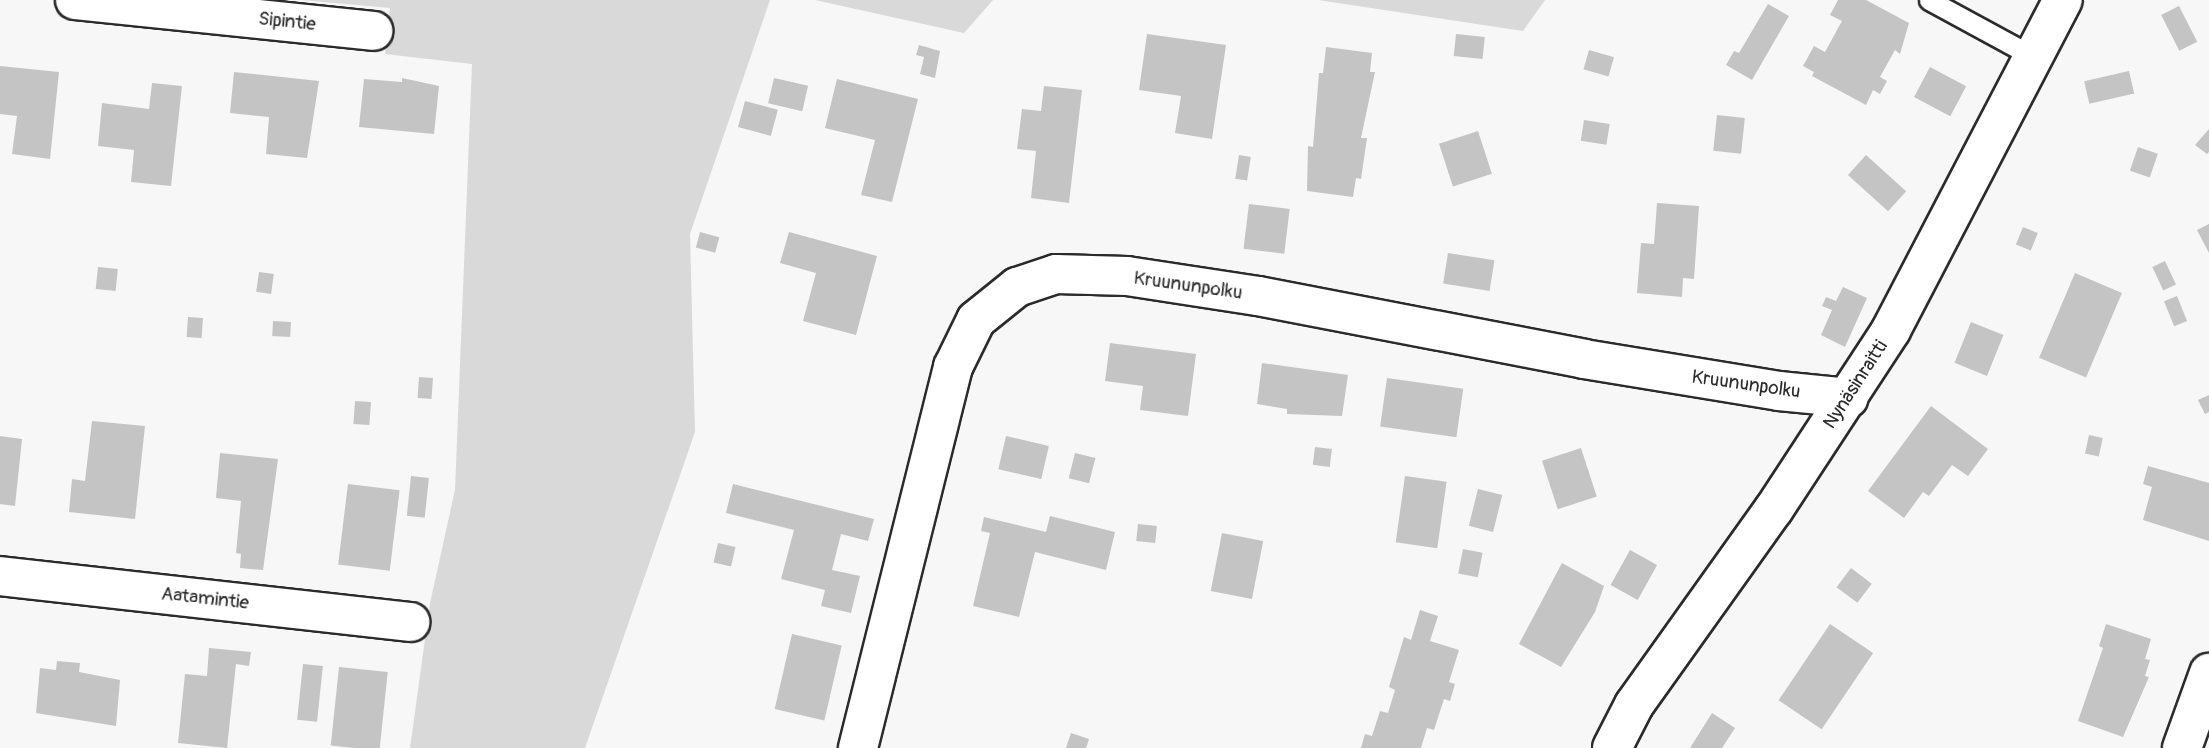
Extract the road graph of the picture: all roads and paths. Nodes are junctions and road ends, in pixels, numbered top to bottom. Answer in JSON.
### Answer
{"nodes":[{"id":1,"x":75,"y":0,"type":"edge"},
{"id":2,"x":1929,"y":0,"type":"edge"},
{"id":3,"x":2063,"y":0,"type":"edge"},
{"id":4,"x":373,"y":31,"type":"dead end"},
{"id":5,"x":2032,"y":56,"type":"junction"},
{"id":6,"x":1849,"y":398,"type":"junction"},
{"id":7,"x":0,"y":576,"type":"edge"},
{"id":8,"x":410,"y":622,"type":"dead end"},
{"id":9,"x":2209,"y":673,"type":"edge"},
{"id":10,"x":858,"y":748,"type":"edge"},
{"id":11,"x":1612,"y":748,"type":"edge"},
{"id":12,"x":2182,"y":748,"type":"edge"}],
"edges":[{"from":1,"to":4,"type":"street","name":"Sipintie"},
{"from":2,"to":5,"type":"lane"},
{"from":3,"to":5,"type":"street","name":"Nynäsinraitti"},
{"from":5,"to":6,"type":"street","name":"Nynäsinraitti"},
{"from":6,"to":10,"type":"street","name":"Kruununpolku"},
{"from":6,"to":11,"type":"street","name":"Nynäsinraitti"},
{"from":7,"to":8,"type":"street","name":"Aatamintie"},
{"from":9,"to":12,"type":"street"}]}
